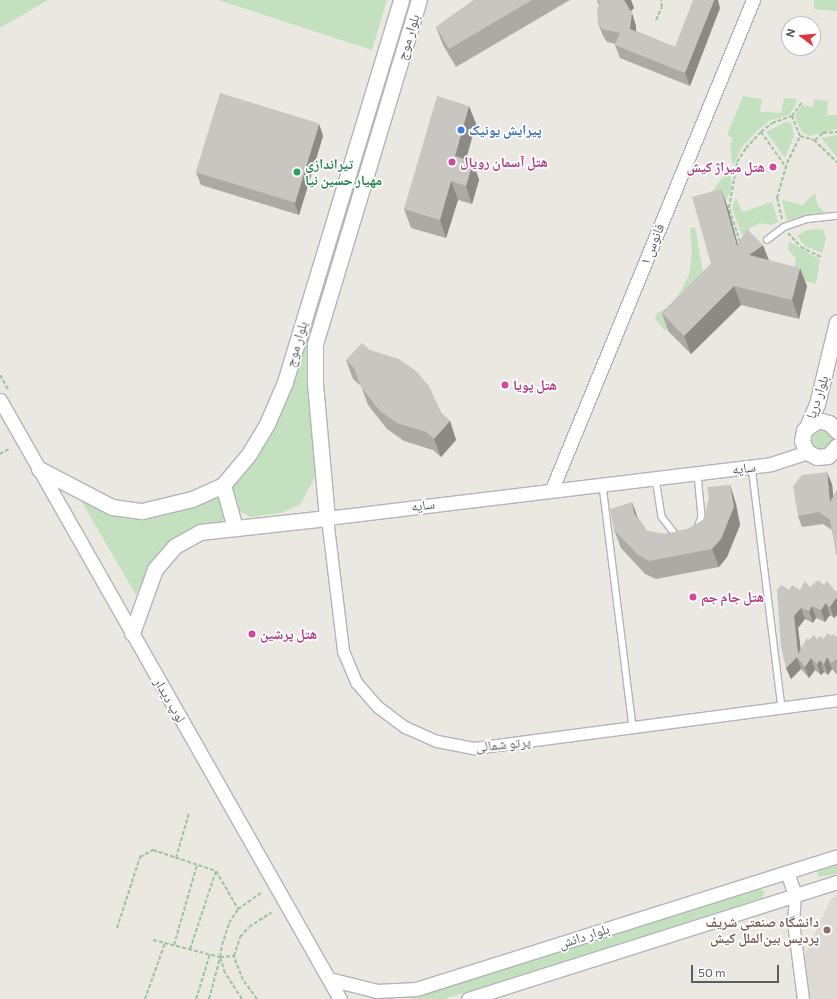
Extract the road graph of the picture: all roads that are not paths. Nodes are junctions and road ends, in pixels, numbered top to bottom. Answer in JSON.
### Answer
{"nodes":[{"id":1,"x":402,"y":0,"type":"edge"},
{"id":2,"x":419,"y":0,"type":"edge"},
{"id":3,"x":752,"y":0,"type":"edge"},
{"id":4,"x":837,"y":216,"type":"edge"},
{"id":5,"x":328,"y":237,"type":"junction"},
{"id":6,"x":767,"y":240,"type":"dead end"},
{"id":7,"x":345,"y":242,"type":"junction"},
{"id":8,"x":837,"y":322,"type":"edge"},
{"id":9,"x":0,"y":400,"type":"edge"},
{"id":10,"x":808,"y":425,"type":"junction"},
{"id":11,"x":837,"y":431,"type":"edge"},
{"id":12,"x":837,"y":447,"type":"edge"},
{"id":13,"x":807,"y":452,"type":"junction"},
{"id":14,"x":752,"y":467,"type":"junction"},
{"id":15,"x":39,"y":469,"type":"junction"},
{"id":16,"x":698,"y":474,"type":"junction"},
{"id":17,"x":656,"y":479,"type":"junction"},
{"id":18,"x":223,"y":485,"type":"junction"},
{"id":19,"x":603,"y":486,"type":"junction"},
{"id":20,"x":552,"y":489,"type":"junction"},
{"id":21,"x":327,"y":518,"type":"junction"},
{"id":22,"x":235,"y":528,"type":"junction"},
{"id":23,"x":132,"y":633,"type":"junction"},
{"id":24,"x":837,"y":700,"type":"edge"},
{"id":25,"x":782,"y":708,"type":"junction"},
{"id":26,"x":633,"y":727,"type":"junction"},
{"id":27,"x":837,"y":856,"type":"edge"},
{"id":28,"x":787,"y":872,"type":"junction"},
{"id":29,"x":837,"y":882,"type":"edge"},
{"id":30,"x":794,"y":895,"type":"junction"},
{"id":31,"x":329,"y":979,"type":"junction"},
{"id":32,"x":340,"y":999,"type":"edge"},
{"id":33,"x":468,"y":999,"type":"edge"},
{"id":34,"x":803,"y":999,"type":"edge"}],
"edges":[{"from":1,"to":5,"type":"main road","name":"بلوار موج"},
{"from":2,"to":7,"type":"main road","name":"بلوار موج"},
{"from":3,"to":20,"type":"street","name":"فانوس ۱"},
{"from":4,"to":6,"type":"lane"},
{"from":5,"to":7,"type":"main road"},
{"from":5,"to":18,"type":"main road","name":"بلوار موج"},
{"from":7,"to":21,"type":"main road","name":"بلوار موج"},
{"from":8,"to":10,"type":"main road","name":"بلوار دریا"},
{"from":9,"to":15,"type":"street","name":"لوپ دیدار"},
{"from":10,"to":11,"type":"main road"},
{"from":10,"to":13,"type":"main road","name":"بلوار دریا"},
{"from":12,"to":13,"type":"main road"},
{"from":13,"to":14,"type":"street","name":"سایه"},
{"from":14,"to":16,"type":"street","name":"سایه"},
{"from":14,"to":25,"type":"lane"},
{"from":15,"to":18,"type":"main road","name":"بلوار موج"},
{"from":15,"to":23,"type":"street","name":"لوپ دیدار"},
{"from":16,"to":17,"type":"street","name":"سایه"},
{"from":16,"to":17,"type":"lane"},
{"from":17,"to":19,"type":"street","name":"سایه"},
{"from":18,"to":22,"type":"main road"},
{"from":19,"to":20,"type":"street","name":"سایه"},
{"from":19,"to":26,"type":"lane"},
{"from":20,"to":21,"type":"street","name":"سایه"},
{"from":21,"to":22,"type":"main road","name":"سایه"},
{"from":21,"to":26,"type":"street","name":"پرتو شمالی"},
{"from":22,"to":23,"type":"main road","name":"سایه"},
{"from":23,"to":31,"type":"street","name":"لوپ دیدار"},
{"from":24,"to":25,"type":"street","name":"پرتو شمالی"},
{"from":25,"to":26,"type":"street","name":"پرتو شمالی"},
{"from":27,"to":28,"type":"street","name":"بلوار دانش"},
{"from":28,"to":30,"type":"street"},
{"from":28,"to":31,"type":"street","name":"بلوار دانش"},
{"from":29,"to":30,"type":"street","name":"بلوار دانش"},
{"from":30,"to":33,"type":"street","name":"بلوار دانش"},
{"from":30,"to":34,"type":"street"},
{"from":31,"to":32,"type":"street","name":"لوپ دیدار"}]}
